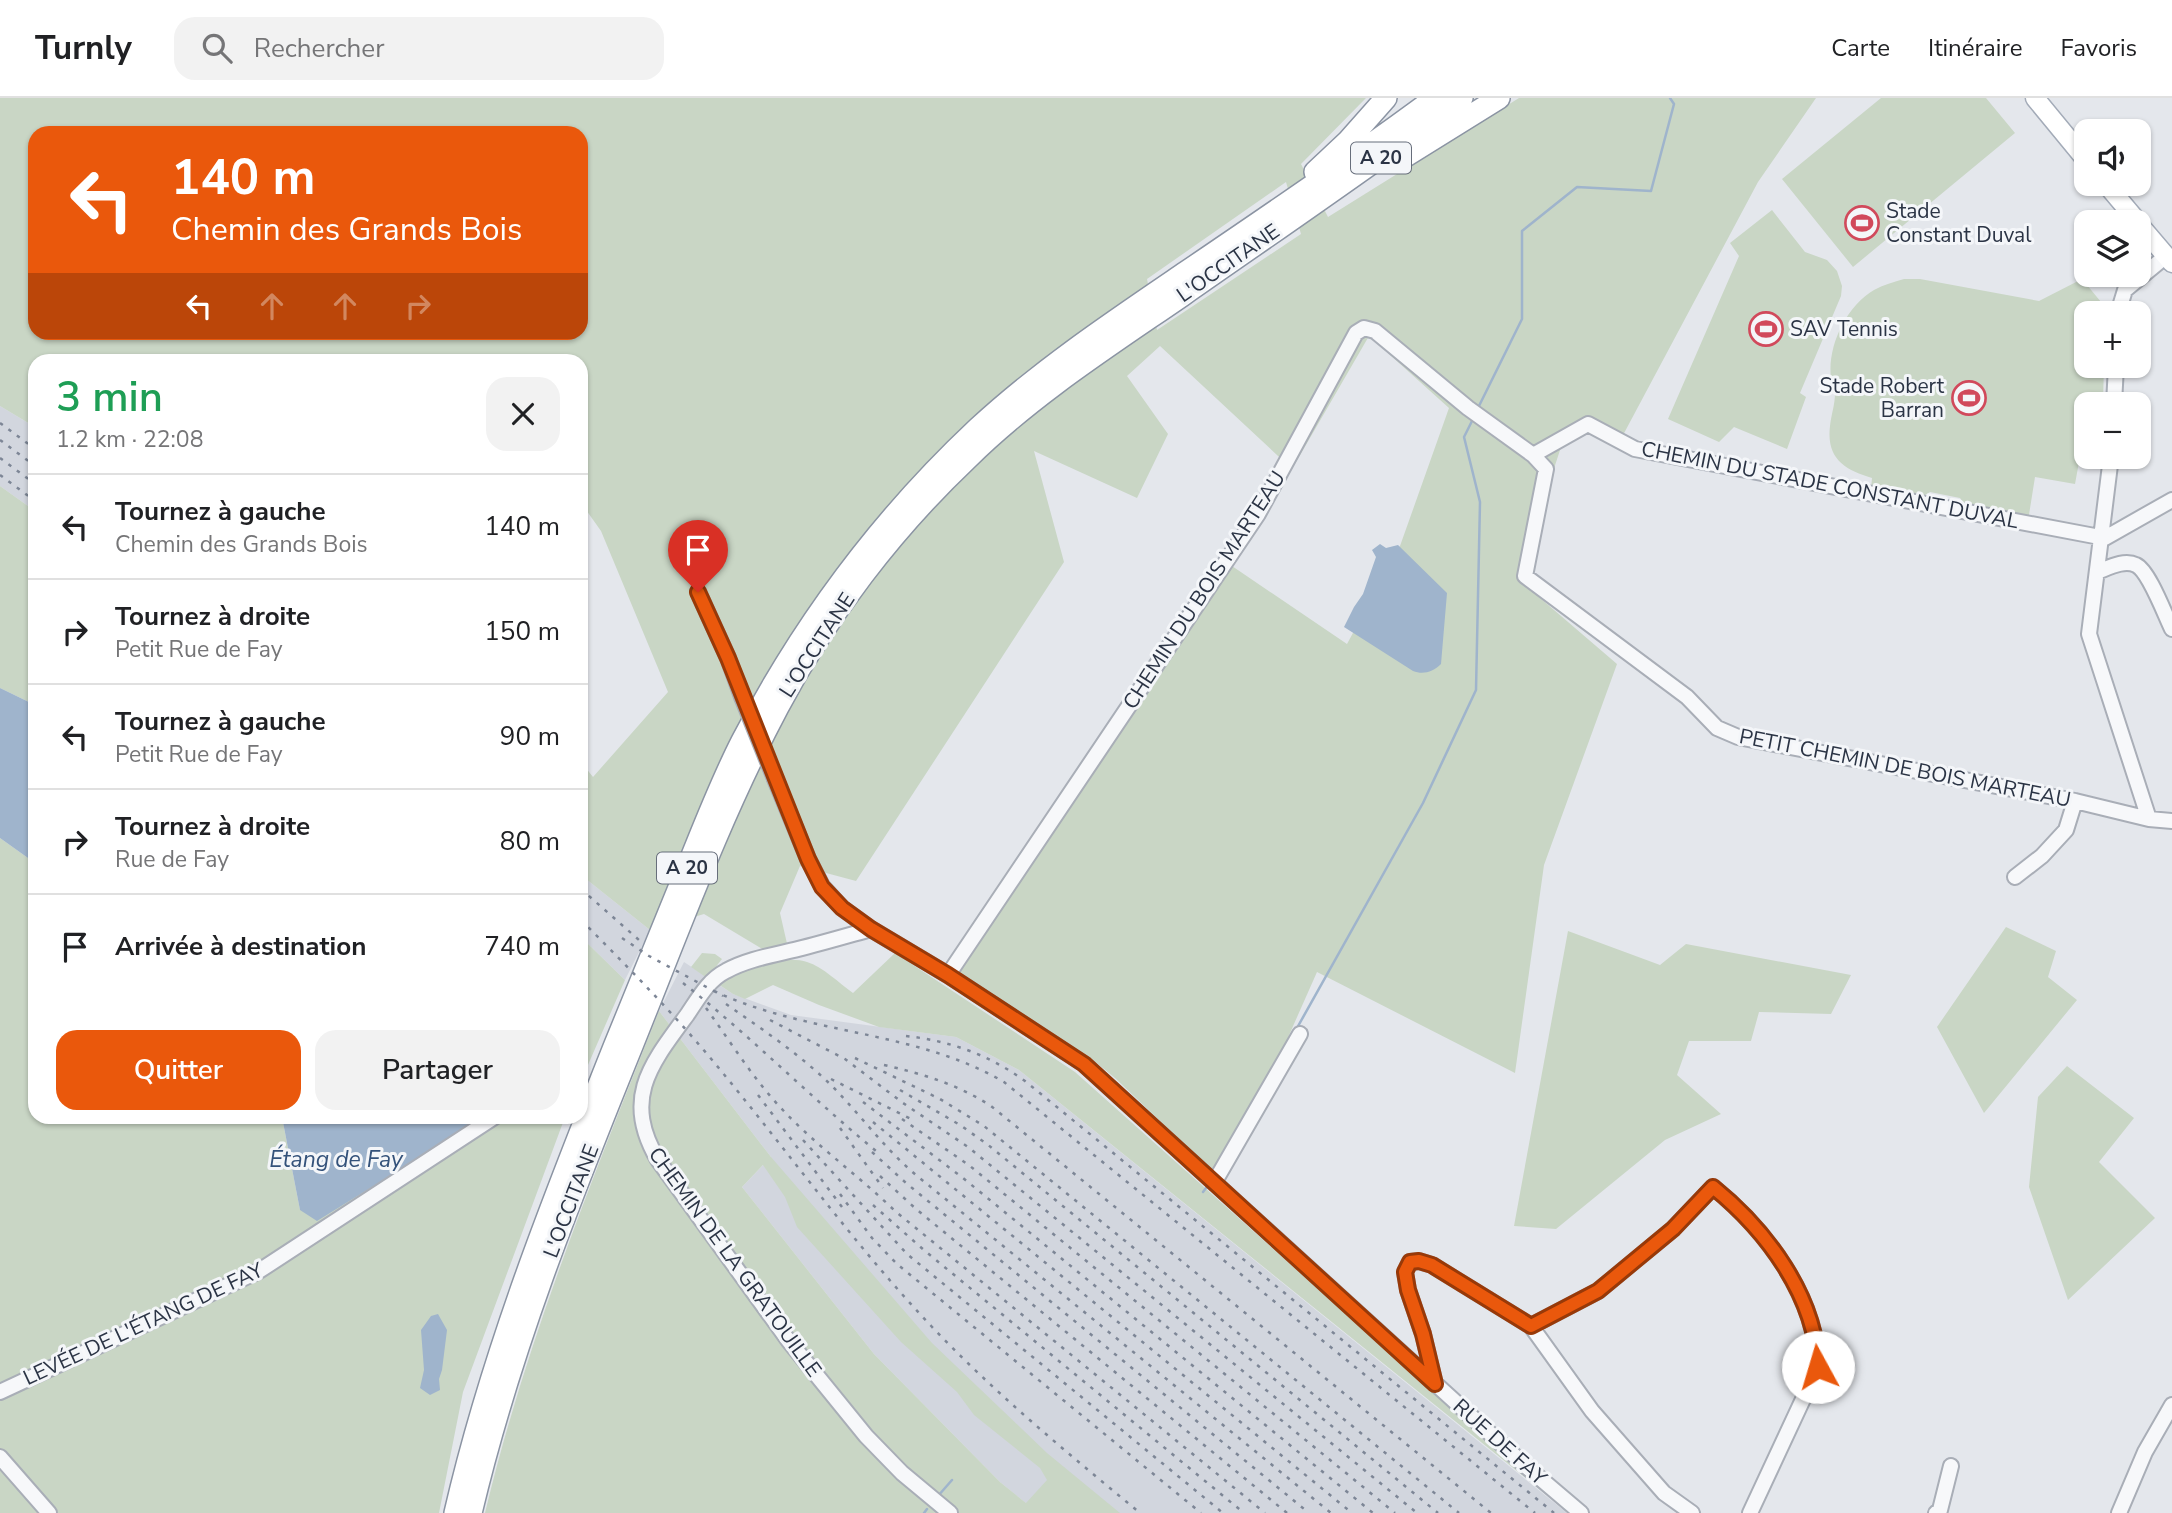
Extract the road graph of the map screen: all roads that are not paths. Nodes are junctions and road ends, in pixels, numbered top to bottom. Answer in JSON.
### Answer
{"nodes":[{"id":1,"x":1387,"y":98,"type":"edge"},
{"id":2,"x":1435,"y":98,"type":"edge"},
{"id":3,"x":1462,"y":98,"type":"edge"},
{"id":4,"x":1499,"y":98,"type":"edge"},
{"id":5,"x":2035,"y":98,"type":"edge"},
{"id":6,"x":2074,"y":145,"type":"edge"},
{"id":7,"x":2116,"y":196,"type":"edge"},
{"id":8,"x":2127,"y":210,"type":"edge"},
{"id":9,"x":1299,"y":215,"type":"junction"},
{"id":10,"x":1256,"y":223,"type":"junction"},
{"id":11,"x":2151,"y":239,"type":"edge"},
{"id":12,"x":2169,"y":260,"type":"edge"},
{"id":13,"x":2121,"y":301,"type":"edge"},
{"id":14,"x":1532,"y":455,"type":"junction"},
{"id":15,"x":2109,"y":469,"type":"edge"},
{"id":16,"x":2172,"y":500,"type":"edge"},
{"id":17,"x":2099,"y":537,"type":"junction"},
{"id":18,"x":2098,"y":572,"type":"junction"},
{"id":19,"x":698,"y":592,"type":"dead end"},
{"id":20,"x":2172,"y":629,"type":"edge"},
{"id":21,"x":2075,"y":802,"type":"junction"},
{"id":22,"x":2149,"y":819,"type":"junction"},
{"id":23,"x":2172,"y":821,"type":"edge"},
{"id":24,"x":2015,"y":877,"type":"dead end"},
{"id":25,"x":871,"y":929,"type":"junction"},
{"id":26,"x":948,"y":975,"type":"junction"},
{"id":27,"x":1300,"y":1034,"type":"dead end"},
{"id":28,"x":588,"y":1113,"type":"edge"},
{"id":29,"x":484,"y":1124,"type":"edge"},
{"id":30,"x":584,"y":1124,"type":"edge"},
{"id":31,"x":1214,"y":1184,"type":"junction"},
{"id":32,"x":1531,"y":1326,"type":"junction"},
{"id":33,"x":1435,"y":1384,"type":"junction"},
{"id":34,"x":0,"y":1392,"type":"edge"},
{"id":35,"x":2170,"y":1413,"type":"edge"},
{"id":36,"x":0,"y":1457,"type":"edge"},
{"id":37,"x":1951,"y":1466,"type":"dead end"},
{"id":38,"x":50,"y":1513,"type":"edge"},
{"id":39,"x":455,"y":1513,"type":"edge"},
{"id":40,"x":471,"y":1513,"type":"edge"},
{"id":41,"x":950,"y":1513,"type":"edge"},
{"id":42,"x":1581,"y":1513,"type":"edge"},
{"id":43,"x":1692,"y":1513,"type":"edge"},
{"id":44,"x":1750,"y":1513,"type":"edge"},
{"id":45,"x":1936,"y":1513,"type":"edge"},
{"id":46,"x":2119,"y":1513,"type":"edge"}],
"edges":[{"from":1,"to":10,"type":"highway"},
{"from":2,"to":10,"type":"highway","name":"L'OCCITANE","number":"A 20"},
{"from":3,"to":9,"type":"highway","name":"L'OCCITANE","number":"A 20"},
{"from":4,"to":9,"type":"highway"},
{"from":5,"to":6,"type":"main road"},
{"from":7,"to":8,"type":"main road"},
{"from":9,"to":40,"type":"highway","name":"L'OCCITANE","number":"A 20"},
{"from":10,"to":28,"type":"highway","name":"L'OCCITANE","number":"A 20"},
{"from":11,"to":12,"type":"main road"},
{"from":12,"to":13,"type":"street"},
{"from":14,"to":17,"type":"street","name":"CHEMIN DU STADE CONSTANT DUVAL"},
{"from":14,"to":21,"type":"street","name":"PETIT CHEMIN DE BOIS MARTEAU"},
{"from":14,"to":26,"type":"street","name":"CHEMIN DU BOIS MARTEAU"},
{"from":15,"to":17,"type":"street"},
{"from":16,"to":17,"type":"street"},
{"from":17,"to":18,"type":"street"},
{"from":18,"to":20,"type":"street"},
{"from":18,"to":22,"type":"street"},
{"from":19,"to":25,"type":"street","name":"RUE DE FAY","bridge":true},
{"from":21,"to":22,"type":"street","name":"PETIT CHEMIN DE BOIS MARTEAU"},
{"from":21,"to":24,"type":"street"},
{"from":22,"to":23,"type":"street","name":"PETIT CHEMIN DE BOIS MARTEAU"},
{"from":25,"to":26,"type":"street","name":"RUE DE FAY"},
{"from":25,"to":41,"type":"street","name":"CHEMIN DE LA GRATOUILLE"},
{"from":26,"to":31,"type":"street","name":"RUE DE FAY"},
{"from":27,"to":31,"type":"street"},
{"from":29,"to":34,"type":"street","name":"LEVÉE DE L'ÉTANG DE FAY"},
{"from":30,"to":39,"type":"highway","name":"L'OCCITANE","number":"A 20"},
{"from":31,"to":33,"type":"street","name":"RUE DE FAY"},
{"from":32,"to":33,"type":"street"},
{"from":32,"to":43,"type":"street"},
{"from":32,"to":44,"type":"street"},
{"from":33,"to":42,"type":"street","name":"RUE DE FAY"},
{"from":35,"to":46,"type":"street"},
{"from":36,"to":38,"type":"street"},
{"from":37,"to":45,"type":"street"}]}
